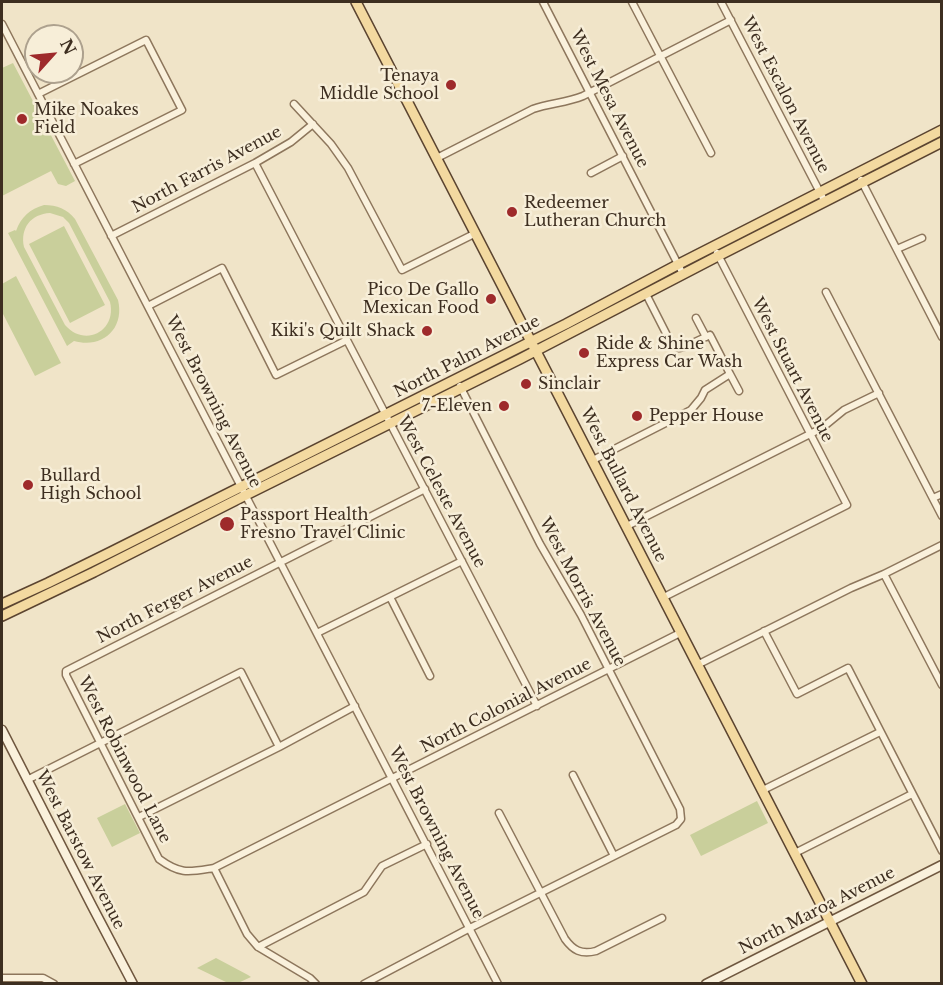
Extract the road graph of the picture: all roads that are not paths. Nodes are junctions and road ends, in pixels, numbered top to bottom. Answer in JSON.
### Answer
{"nodes":[{"id":1,"x":356,"y":2,"type":"edge"},
{"id":2,"x":543,"y":2,"type":"edge"},
{"id":3,"x":632,"y":2,"type":"edge"},
{"id":4,"x":721,"y":2,"type":"edge"},
{"id":5,"x":731,"y":21,"type":"junction"},
{"id":6,"x":2,"y":24,"type":"edge"},
{"id":7,"x":660,"y":57,"type":"junction"},
{"id":8,"x":590,"y":92,"type":"junction"},
{"id":9,"x":38,"y":94,"type":"junction"},
{"id":10,"x":294,"y":104,"type":"dead end"},
{"id":11,"x":313,"y":124,"type":"junction"},
{"id":12,"x":942,"y":130,"type":"edge"},
{"id":13,"x":942,"y":142,"type":"edge"},
{"id":14,"x":711,"y":153,"type":"dead end"},
{"id":15,"x":624,"y":156,"type":"junction"},
{"id":16,"x":437,"y":158,"type":"junction"},
{"id":17,"x":255,"y":163,"type":"junction"},
{"id":18,"x":74,"y":164,"type":"junction"},
{"id":19,"x":591,"y":173,"type":"dead end"},
{"id":20,"x":860,"y":178,"type":"junction"},
{"id":21,"x":823,"y":197,"type":"junction"},
{"id":22,"x":476,"y":233,"type":"junction"},
{"id":23,"x":111,"y":236,"type":"junction"},
{"id":24,"x":922,"y":238,"type":"dead end"},
{"id":25,"x":897,"y":249,"type":"junction"},
{"id":26,"x":716,"y":251,"type":"junction"},
{"id":27,"x":679,"y":264,"type":"junction"},
{"id":28,"x":683,"y":274,"type":"junction"},
{"id":29,"x":646,"y":282,"type":"junction"},
{"id":30,"x":826,"y":292,"type":"dead end"},
{"id":31,"x":646,"y":294,"type":"junction"},
{"id":32,"x":148,"y":306,"type":"junction"},
{"id":33,"x":602,"y":317,"type":"junction"},
{"id":34,"x":696,"y":318,"type":"dead end"},
{"id":35,"x":706,"y":337,"type":"junction"},
{"id":36,"x":942,"y":337,"type":"edge"},
{"id":37,"x":347,"y":340,"type":"junction"},
{"id":38,"x":534,"y":346,"type":"junction"},
{"id":39,"x":730,"y":374,"type":"junction"},
{"id":40,"x":459,"y":384,"type":"junction"},
{"id":41,"x":739,"y":391,"type":"dead end"},
{"id":42,"x":879,"y":393,"type":"junction"},
{"id":43,"x":388,"y":419,"type":"junction"},
{"id":44,"x":810,"y":434,"type":"junction"},
{"id":45,"x":593,"y":460,"type":"junction"},
{"id":46,"x":425,"y":489,"type":"junction"},
{"id":47,"x":244,"y":491,"type":"junction"},
{"id":48,"x":942,"y":494,"type":"edge"},
{"id":49,"x":933,"y":498,"type":"junction"},
{"id":50,"x":942,"y":516,"type":"edge"},
{"id":51,"x":627,"y":526,"type":"junction"},
{"id":52,"x":942,"y":544,"type":"edge"},
{"id":53,"x":111,"y":552,"type":"junction"},
{"id":54,"x":462,"y":561,"type":"junction"},
{"id":55,"x":116,"y":562,"type":"junction"},
{"id":56,"x":279,"y":562,"type":"junction"},
{"id":57,"x":884,"y":574,"type":"junction"},
{"id":58,"x":390,"y":597,"type":"junction"},
{"id":59,"x":664,"y":597,"type":"junction"},
{"id":60,"x":2,"y":604,"type":"edge"},
{"id":61,"x":2,"y":616,"type":"edge"},
{"id":62,"x":764,"y":631,"type":"junction"},
{"id":63,"x":682,"y":632,"type":"junction"},
{"id":64,"x":317,"y":633,"type":"junction"},
{"id":65,"x":699,"y":664,"type":"junction"},
{"id":66,"x":609,"y":669,"type":"junction"},
{"id":67,"x":66,"y":671,"type":"joint"},
{"id":68,"x":430,"y":676,"type":"dead end"},
{"id":69,"x":942,"y":685,"type":"edge"},
{"id":70,"x":355,"y":706,"type":"junction"},
{"id":71,"x":537,"y":706,"type":"junction"},
{"id":72,"x":2,"y":730,"type":"edge"},
{"id":73,"x":880,"y":732,"type":"junction"},
{"id":74,"x":100,"y":743,"type":"junction"},
{"id":75,"x":279,"y":747,"type":"junction"},
{"id":76,"x":573,"y":775,"type":"dead end"},
{"id":77,"x":392,"y":778,"type":"junction"},
{"id":78,"x":27,"y":780,"type":"junction"},
{"id":79,"x":763,"y":790,"type":"junction"},
{"id":80,"x":912,"y":794,"type":"junction"},
{"id":81,"x":499,"y":813,"type":"dead end"},
{"id":82,"x":139,"y":817,"type":"junction"},
{"id":83,"x":427,"y":844,"type":"junction"},
{"id":84,"x":942,"y":851,"type":"edge"},
{"id":85,"x":795,"y":853,"type":"junction"},
{"id":86,"x":614,"y":856,"type":"junction"},
{"id":87,"x":942,"y":865,"type":"edge"},
{"id":88,"x":214,"y":868,"type":"junction"},
{"id":89,"x":541,"y":893,"type":"junction"},
{"id":90,"x":662,"y":918,"type":"dead end"},
{"id":91,"x":830,"y":921,"type":"junction"},
{"id":92,"x":470,"y":928,"type":"junction"},
{"id":93,"x":258,"y":947,"type":"junction"},
{"id":94,"x":2,"y":978,"type":"edge"},
{"id":95,"x":54,"y":984,"type":"edge"},
{"id":96,"x":133,"y":984,"type":"edge"},
{"id":97,"x":316,"y":984,"type":"edge"},
{"id":98,"x":364,"y":984,"type":"edge"},
{"id":99,"x":498,"y":984,"type":"edge"},
{"id":100,"x":706,"y":984,"type":"edge"},
{"id":101,"x":862,"y":984,"type":"edge"}],
"edges":[{"from":1,"to":16,"type":"main road","name":"West Bullard Avenue"},
{"from":2,"to":8,"type":"street","name":"West Mesa Avenue"},
{"from":3,"to":7,"type":"street"},
{"from":4,"to":5,"type":"street","name":"West Escalon Avenue"},
{"from":5,"to":7,"type":"street"},
{"from":5,"to":21,"type":"street","name":"West Escalon Avenue"},
{"from":6,"to":9,"type":"street","name":"West Browning Avenue"},
{"from":7,"to":8,"type":"street"},
{"from":7,"to":14,"type":"street"},
{"from":8,"to":15,"type":"street","name":"West Mesa Avenue"},
{"from":8,"to":16,"type":"street"},
{"from":9,"to":18,"type":"street","name":"West Browning Avenue"},
{"from":9,"to":18,"type":"street"},
{"from":10,"to":11,"type":"street"},
{"from":11,"to":17,"type":"street","name":"North Farris Avenue"},
{"from":11,"to":22,"type":"street"},
{"from":12,"to":20,"type":"main road","name":"North Palm Avenue"},
{"from":13,"to":20,"type":"main road","name":"North Palm Avenue"},
{"from":15,"to":19,"type":"street"},
{"from":15,"to":27,"type":"street","name":"West Mesa Avenue"},
{"from":16,"to":22,"type":"main road","name":"West Bullard Avenue"},
{"from":17,"to":23,"type":"street","name":"North Farris Avenue"},
{"from":17,"to":37,"type":"street","name":"West Celeste Avenue"},
{"from":18,"to":23,"type":"street","name":"West Browning Avenue"},
{"from":20,"to":21,"type":"main road","name":"North Palm Avenue"},
{"from":20,"to":25,"type":"street"},
{"from":21,"to":26,"type":"main road","name":"North Palm Avenue"},
{"from":22,"to":38,"type":"main road","name":"West Bullard Avenue"},
{"from":23,"to":32,"type":"street","name":"West Browning Avenue"},
{"from":24,"to":25,"type":"street"},
{"from":25,"to":36,"type":"street"},
{"from":26,"to":27,"type":"main road","name":"North Palm Avenue"},
{"from":26,"to":28,"type":"main road","name":"North Palm Avenue"},
{"from":26,"to":44,"type":"street","name":"West Stuart Avenue"},
{"from":27,"to":28,"type":"street","name":"West Mesa Avenue"},
{"from":27,"to":29,"type":"main road","name":"North Palm Avenue"},
{"from":28,"to":31,"type":"main road","name":"North Palm Avenue"},
{"from":29,"to":33,"type":"main road"},
{"from":29,"to":38,"type":"main road","name":"North Palm Avenue"},
{"from":30,"to":42,"type":"street"},
{"from":31,"to":33,"type":"main road","name":"North Palm Avenue"},
{"from":31,"to":35,"type":"street"},
{"from":32,"to":37,"type":"street"},
{"from":32,"to":47,"type":"street","name":"West Browning Avenue"},
{"from":33,"to":38,"type":"main road","name":"North Palm Avenue"},
{"from":34,"to":35,"type":"street"},
{"from":35,"to":39,"type":"street"},
{"from":37,"to":43,"type":"street","name":"West Celeste Avenue"},
{"from":38,"to":40,"type":"main road","name":"North Palm Avenue"},
{"from":38,"to":45,"type":"main road","name":"West Bullard Avenue"},
{"from":39,"to":41,"type":"street"},
{"from":39,"to":45,"type":"street"},
{"from":40,"to":43,"type":"main road","name":"North Palm Avenue"},
{"from":40,"to":66,"type":"street","name":"West Morris Avenue"},
{"from":42,"to":44,"type":"street"},
{"from":42,"to":49,"type":"street"},
{"from":43,"to":46,"type":"street","name":"West Celeste Avenue"},
{"from":43,"to":47,"type":"main road","name":"North Palm Avenue"},
{"from":44,"to":51,"type":"street"},
{"from":44,"to":59,"type":"street","name":"West Stuart Avenue"},
{"from":45,"to":51,"type":"main road","name":"West Bullard Avenue"},
{"from":46,"to":54,"type":"street","name":"West Celeste Avenue"},
{"from":46,"to":56,"type":"street","name":"North Ferger Avenue"},
{"from":47,"to":53,"type":"main road","name":"North Palm Avenue"},
{"from":47,"to":55,"type":"main road","name":"North Palm Avenue"},
{"from":47,"to":56,"type":"street","name":"West Browning Avenue"},
{"from":48,"to":49,"type":"street"},
{"from":49,"to":50,"type":"street"},
{"from":51,"to":59,"type":"main road","name":"West Bullard Avenue"},
{"from":52,"to":57,"type":"street"},
{"from":53,"to":55,"type":"street"},
{"from":53,"to":60,"type":"main road","name":"North Palm Avenue"},
{"from":54,"to":58,"type":"street"},
{"from":54,"to":71,"type":"street","name":"West Celeste Avenue"},
{"from":55,"to":61,"type":"main road","name":"North Palm Avenue"},
{"from":56,"to":64,"type":"street","name":"West Browning Avenue"},
{"from":56,"to":67,"type":"street","name":"North Ferger Avenue"},
{"from":57,"to":62,"type":"street"},
{"from":57,"to":69,"type":"street"},
{"from":58,"to":64,"type":"street"},
{"from":58,"to":68,"type":"street"},
{"from":59,"to":63,"type":"main road","name":"West Bullard Avenue"},
{"from":62,"to":65,"type":"street"},
{"from":62,"to":73,"type":"street"},
{"from":63,"to":65,"type":"main road","name":"West Bullard Avenue"},
{"from":63,"to":66,"type":"street","name":"North Colonial Avenue"},
{"from":64,"to":70,"type":"street","name":"West Browning Avenue"},
{"from":65,"to":79,"type":"main road","name":"West Bullard Avenue"},
{"from":66,"to":71,"type":"street","name":"North Colonial Avenue"},
{"from":66,"to":86,"type":"street","name":"West Morris Avenue"},
{"from":67,"to":74,"type":"street","name":"West Robinwood Lane"},
{"from":70,"to":75,"type":"street"},
{"from":70,"to":77,"type":"street","name":"West Browning Avenue"},
{"from":71,"to":77,"type":"street","name":"North Colonial Avenue"},
{"from":72,"to":78,"type":"street","name":"West Barstow Avenue"},
{"from":73,"to":79,"type":"street"},
{"from":73,"to":80,"type":"street"},
{"from":74,"to":75,"type":"street"},
{"from":74,"to":78,"type":"street"},
{"from":74,"to":82,"type":"street","name":"West Robinwood Lane"},
{"from":75,"to":82,"type":"street"},
{"from":76,"to":86,"type":"street"},
{"from":77,"to":83,"type":"street","name":"West Browning Avenue"},
{"from":77,"to":88,"type":"street","name":"North Colonial Avenue"},
{"from":78,"to":96,"type":"street","name":"West Barstow Avenue"},
{"from":79,"to":85,"type":"main road","name":"West Bullard Avenue"},
{"from":80,"to":84,"type":"street"},
{"from":80,"to":85,"type":"street"},
{"from":81,"to":89,"type":"street"},
{"from":82,"to":88,"type":"street","name":"West Robinwood Lane"},
{"from":83,"to":92,"type":"street","name":"West Browning Avenue"},
{"from":83,"to":93,"type":"street"},
{"from":85,"to":91,"type":"main road","name":"West Bullard Avenue"},
{"from":86,"to":89,"type":"street"},
{"from":87,"to":91,"type":"street","name":"North Maroa Avenue"},
{"from":88,"to":93,"type":"street"},
{"from":89,"to":90,"type":"street"},
{"from":89,"to":92,"type":"street"},
{"from":91,"to":100,"type":"street","name":"North Maroa Avenue"},
{"from":91,"to":101,"type":"main road","name":"West Bullard Avenue"},
{"from":92,"to":98,"type":"street"},
{"from":92,"to":99,"type":"street","name":"West Browning Avenue"},
{"from":93,"to":97,"type":"street"},
{"from":94,"to":95,"type":"street"}]}
